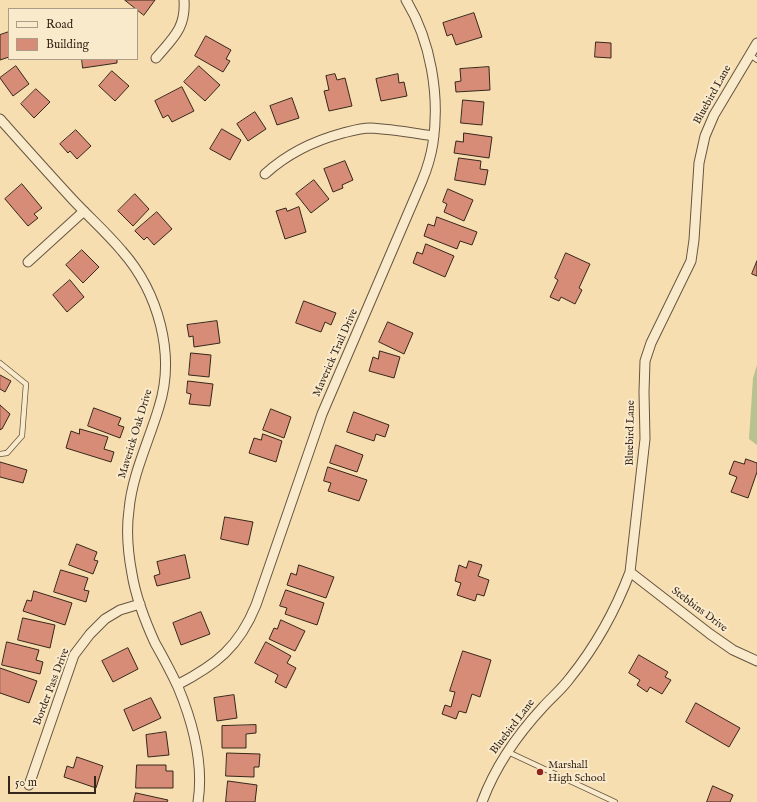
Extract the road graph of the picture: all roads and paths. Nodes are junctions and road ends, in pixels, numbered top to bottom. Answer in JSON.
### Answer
{"nodes":[{"id":1,"x":184,"y":0,"type":"edge"},
{"id":2,"x":406,"y":0,"type":"edge"},
{"id":3,"x":757,"y":43,"type":"edge"},
{"id":4,"x":754,"y":57,"type":"edge"},
{"id":5,"x":156,"y":58,"type":"dead end"},
{"id":6,"x":0,"y":119,"type":"edge"},
{"id":7,"x":434,"y":136,"type":"junction"},
{"id":8,"x":265,"y":174,"type":"dead end"},
{"id":9,"x":84,"y":211,"type":"junction"},
{"id":10,"x":28,"y":262,"type":"dead end"},
{"id":11,"x":0,"y":363,"type":"edge"},
{"id":12,"x":0,"y":454,"type":"edge"},
{"id":13,"x":630,"y":572,"type":"junction"},
{"id":14,"x":140,"y":604,"type":"junction"},
{"id":15,"x":757,"y":661,"type":"edge"},
{"id":16,"x":177,"y":685,"type":"junction"},
{"id":17,"x":508,"y":752,"type":"junction"},
{"id":18,"x":29,"y":785,"type":"dead end"},
{"id":19,"x":198,"y":802,"type":"edge"},
{"id":20,"x":482,"y":802,"type":"edge"},
{"id":21,"x":616,"y":802,"type":"edge"}],
"edges":[{"from":1,"to":5,"type":"street"},
{"from":2,"to":7,"type":"street","name":"Maverick Trail Drive"},
{"from":3,"to":4,"type":"street","name":"Bluebird Lane"},
{"from":4,"to":13,"type":"street","name":"Bluebird Lane"},
{"from":6,"to":9,"type":"street","name":"Maverick Oak Drive"},
{"from":7,"to":8,"type":"street"},
{"from":7,"to":16,"type":"street","name":"Maverick Trail Drive"},
{"from":9,"to":10,"type":"street"},
{"from":9,"to":14,"type":"street","name":"Maverick Oak Drive"},
{"from":11,"to":12,"type":"lane"},
{"from":13,"to":15,"type":"street","name":"Stebbins Drive"},
{"from":13,"to":17,"type":"street","name":"Bluebird Lane"},
{"from":14,"to":16,"type":"street","name":"Maverick Oak Drive"},
{"from":14,"to":18,"type":"street","name":"Border Pass Drive"},
{"from":16,"to":19,"type":"street","name":"Maverick Oak Drive"},
{"from":17,"to":20,"type":"street","name":"Bluebird Lane"},
{"from":17,"to":21,"type":"lane"}]}
